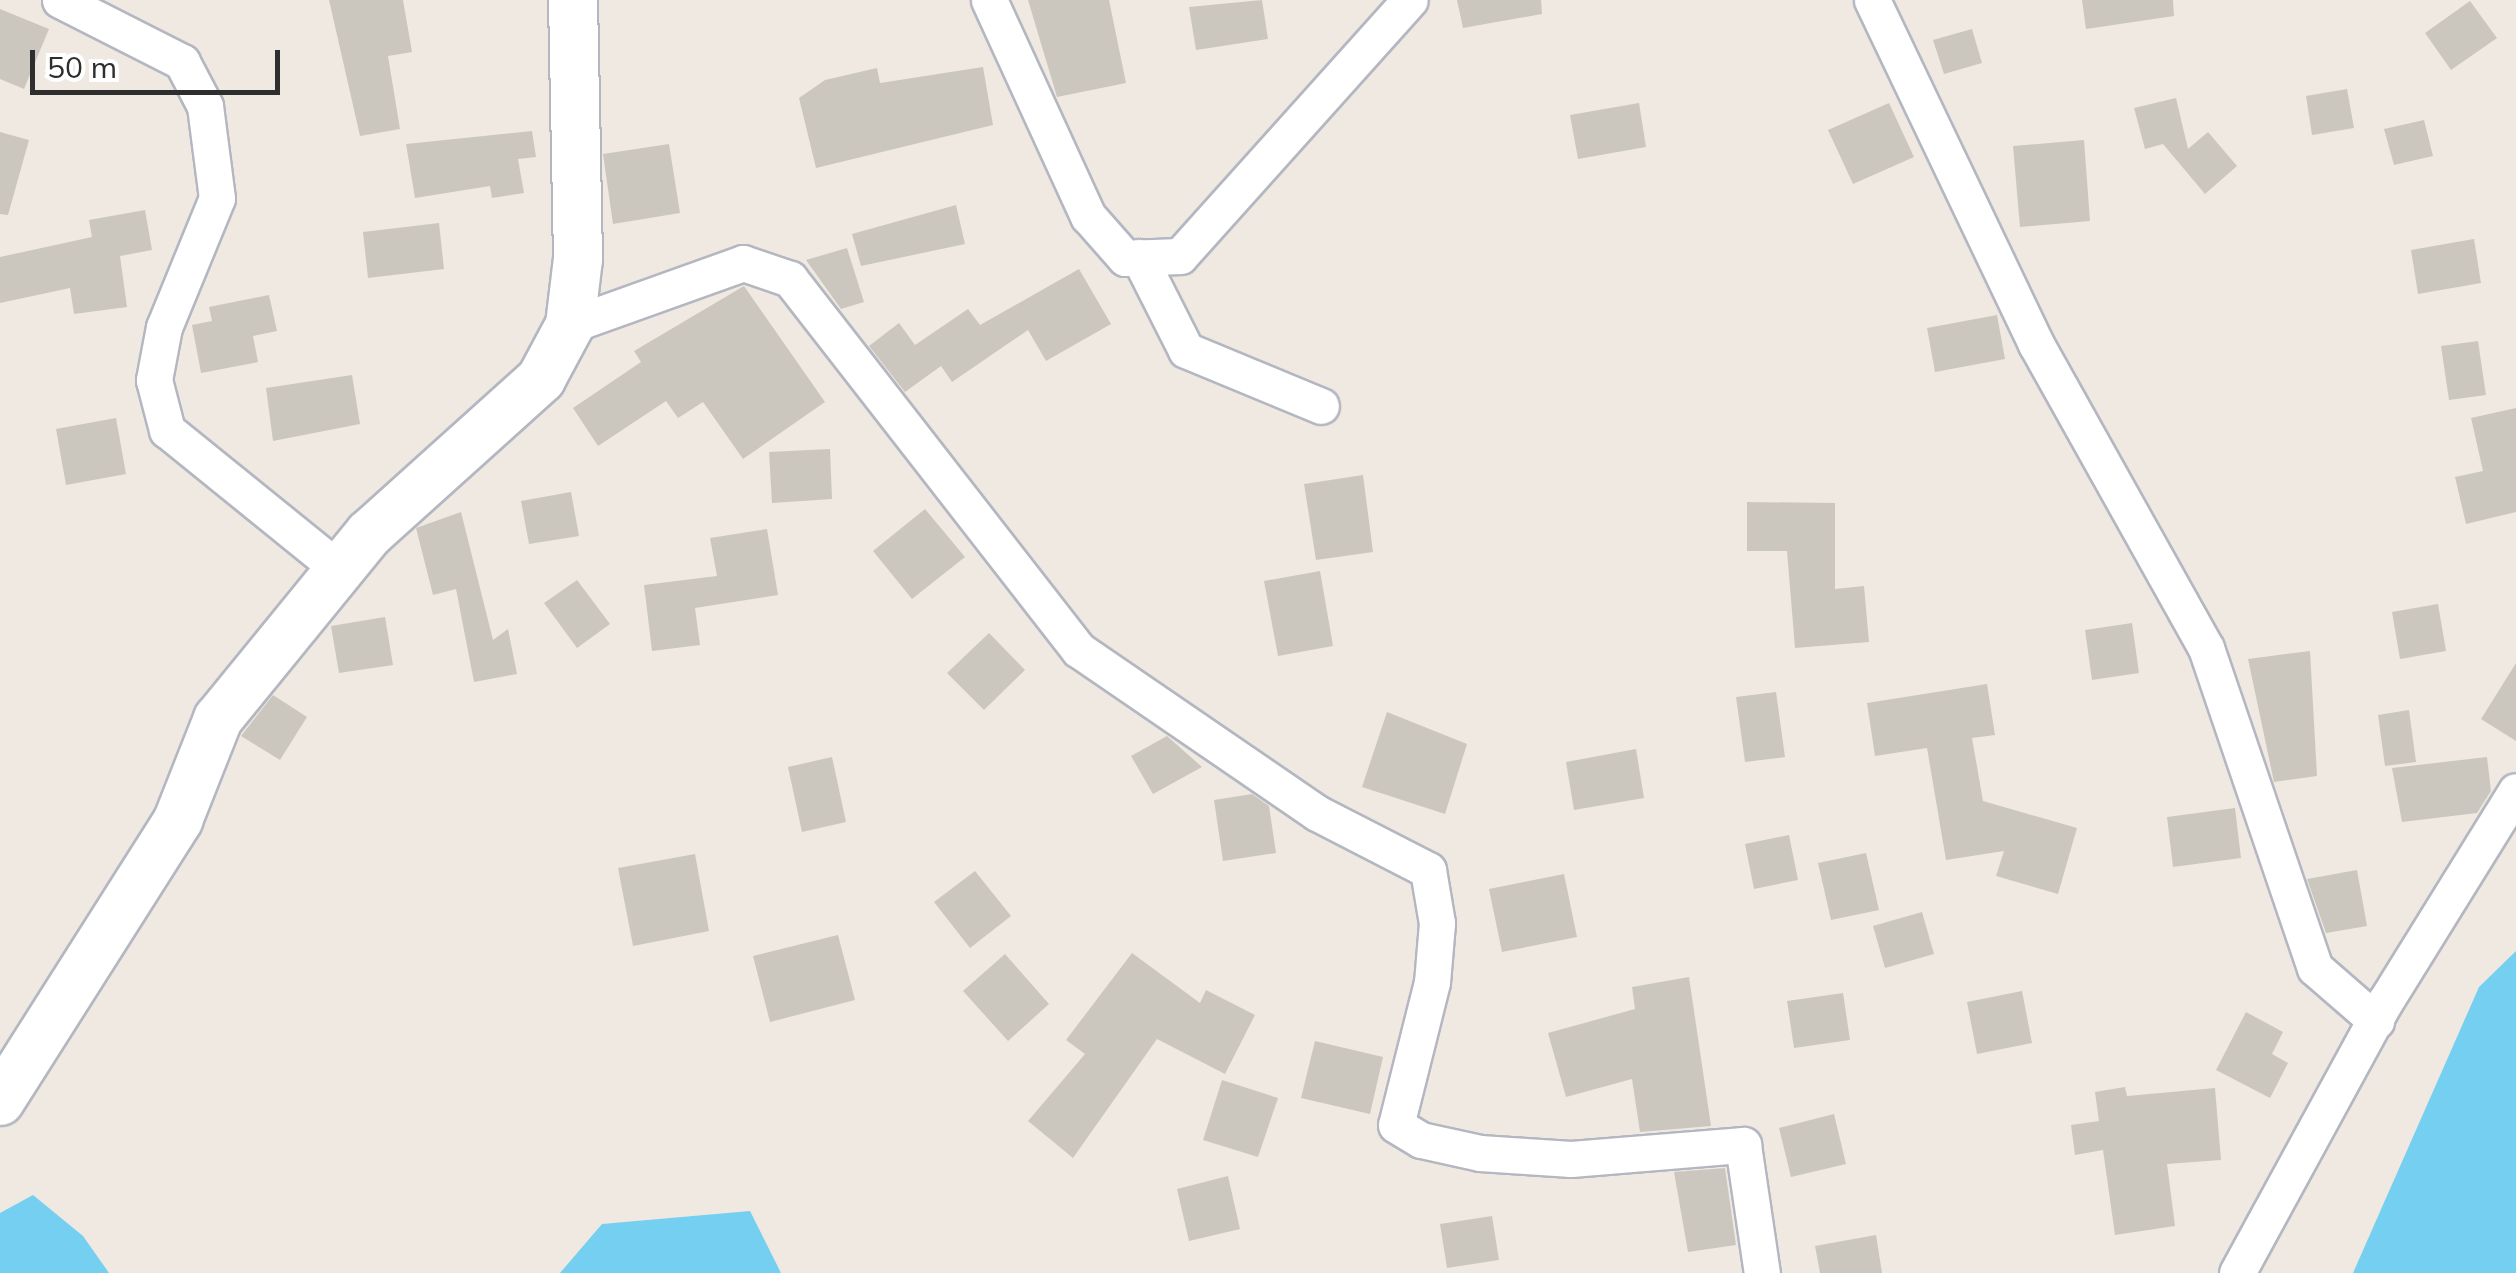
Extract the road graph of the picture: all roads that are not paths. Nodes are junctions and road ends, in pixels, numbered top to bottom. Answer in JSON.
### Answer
{"nodes":[{"id":1,"x":60,"y":0,"type":"edge"},
{"id":2,"x":573,"y":0,"type":"edge"},
{"id":3,"x":989,"y":0,"type":"edge"},
{"id":4,"x":1410,"y":0,"type":"edge"},
{"id":5,"x":1872,"y":0,"type":"edge"},
{"id":6,"x":1139,"y":258,"type":"junction"},
{"id":7,"x":570,"y":324,"type":"junction"},
{"id":8,"x":1321,"y":406,"type":"dead end"},
{"id":9,"x":340,"y":570,"type":"junction"},
{"id":10,"x":2516,"y":791,"type":"edge"},
{"id":11,"x":2376,"y":1021,"type":"junction"},
{"id":12,"x":0,"y":1100,"type":"edge"},
{"id":13,"x":1762,"y":1273,"type":"edge"},
{"id":14,"x":2238,"y":1273,"type":"edge"}],
"edges":[{"from":1,"to":9,"type":"street"},
{"from":2,"to":7,"type":"main road"},
{"from":3,"to":6,"type":"street"},
{"from":4,"to":6,"type":"street"},
{"from":5,"to":11,"type":"street"},
{"from":6,"to":8,"type":"street"},
{"from":7,"to":9,"type":"main road"},
{"from":7,"to":13,"type":"street"},
{"from":9,"to":12,"type":"main road"},
{"from":10,"to":11,"type":"street"},
{"from":11,"to":14,"type":"street"}]}
